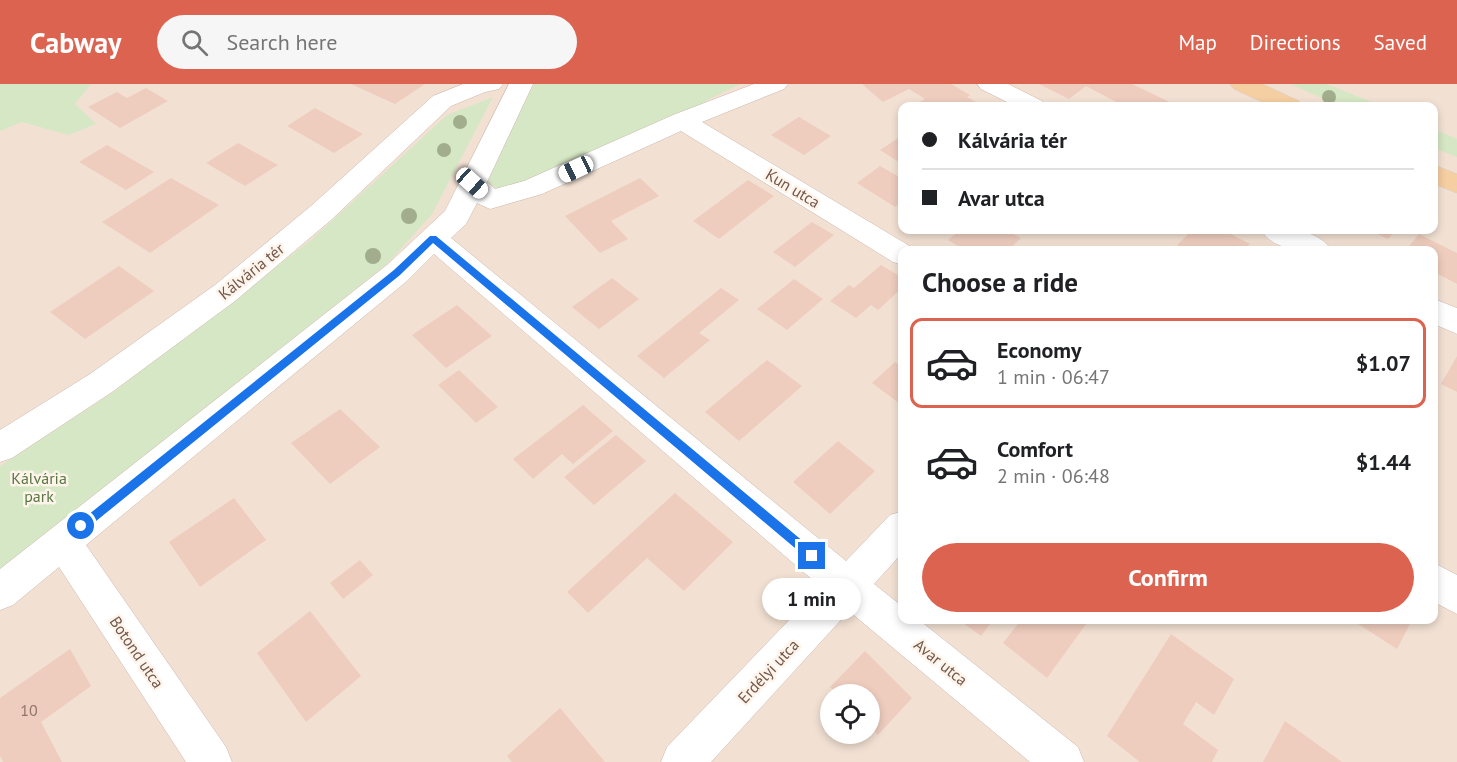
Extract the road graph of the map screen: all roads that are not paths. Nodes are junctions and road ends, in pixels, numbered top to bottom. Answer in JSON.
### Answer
{"nodes":[{"id":1,"x":490,"y":84,"type":"edge"},
{"id":2,"x":521,"y":84,"type":"edge"},
{"id":3,"x":776,"y":84,"type":"edge"},
{"id":4,"x":989,"y":84,"type":"edge"},
{"id":5,"x":1242,"y":84,"type":"edge"},
{"id":6,"x":1025,"y":102,"type":"edge"},
{"id":7,"x":1281,"y":102,"type":"edge"},
{"id":8,"x":682,"y":121,"type":"junction"},
{"id":9,"x":1438,"y":176,"type":"edge"},
{"id":10,"x":472,"y":183,"type":"junction"},
{"id":11,"x":1457,"y":184,"type":"edge"},
{"id":12,"x":1283,"y":234,"type":"edge"},
{"id":13,"x":433,"y":238,"type":"junction"},
{"id":14,"x":1309,"y":246,"type":"edge"},
{"id":15,"x":898,"y":252,"type":"edge"},
{"id":16,"x":1438,"y":312,"type":"edge"},
{"id":17,"x":1457,"y":322,"type":"edge"},
{"id":18,"x":0,"y":448,"type":"edge"},
{"id":19,"x":898,"y":532,"type":"edge"},
{"id":20,"x":63,"y":541,"type":"junction"},
{"id":21,"x":1438,"y":584,"type":"edge"},
{"id":22,"x":848,"y":586,"type":"junction"},
{"id":23,"x":0,"y":592,"type":"edge"},
{"id":24,"x":1457,"y":596,"type":"edge"},
{"id":25,"x":211,"y":762,"type":"edge"},
{"id":26,"x":682,"y":762,"type":"edge"},
{"id":27,"x":1063,"y":762,"type":"edge"}],
"edges":[{"from":1,"to":18,"type":"street","name":"Kálvária tér"},
{"from":2,"to":10,"type":"street"},
{"from":3,"to":8,"type":"street"},
{"from":4,"to":6,"type":"street"},
{"from":5,"to":7,"type":"main road"},
{"from":8,"to":10,"type":"street"},
{"from":8,"to":15,"type":"street","name":"Kun utca"},
{"from":9,"to":11,"type":"main road"},
{"from":10,"to":13,"type":"street"},
{"from":12,"to":14,"type":"street"},
{"from":13,"to":20,"type":"street"},
{"from":13,"to":22,"type":"street","name":"Avar utca"},
{"from":16,"to":17,"type":"street"},
{"from":19,"to":22,"type":"street","name":"Erdélyi utca"},
{"from":20,"to":23,"type":"street"},
{"from":20,"to":25,"type":"street","name":"Botond utca"},
{"from":21,"to":24,"type":"street"},
{"from":22,"to":26,"type":"street","name":"Erdélyi utca"},
{"from":22,"to":27,"type":"street","name":"Avar utca"}]}
